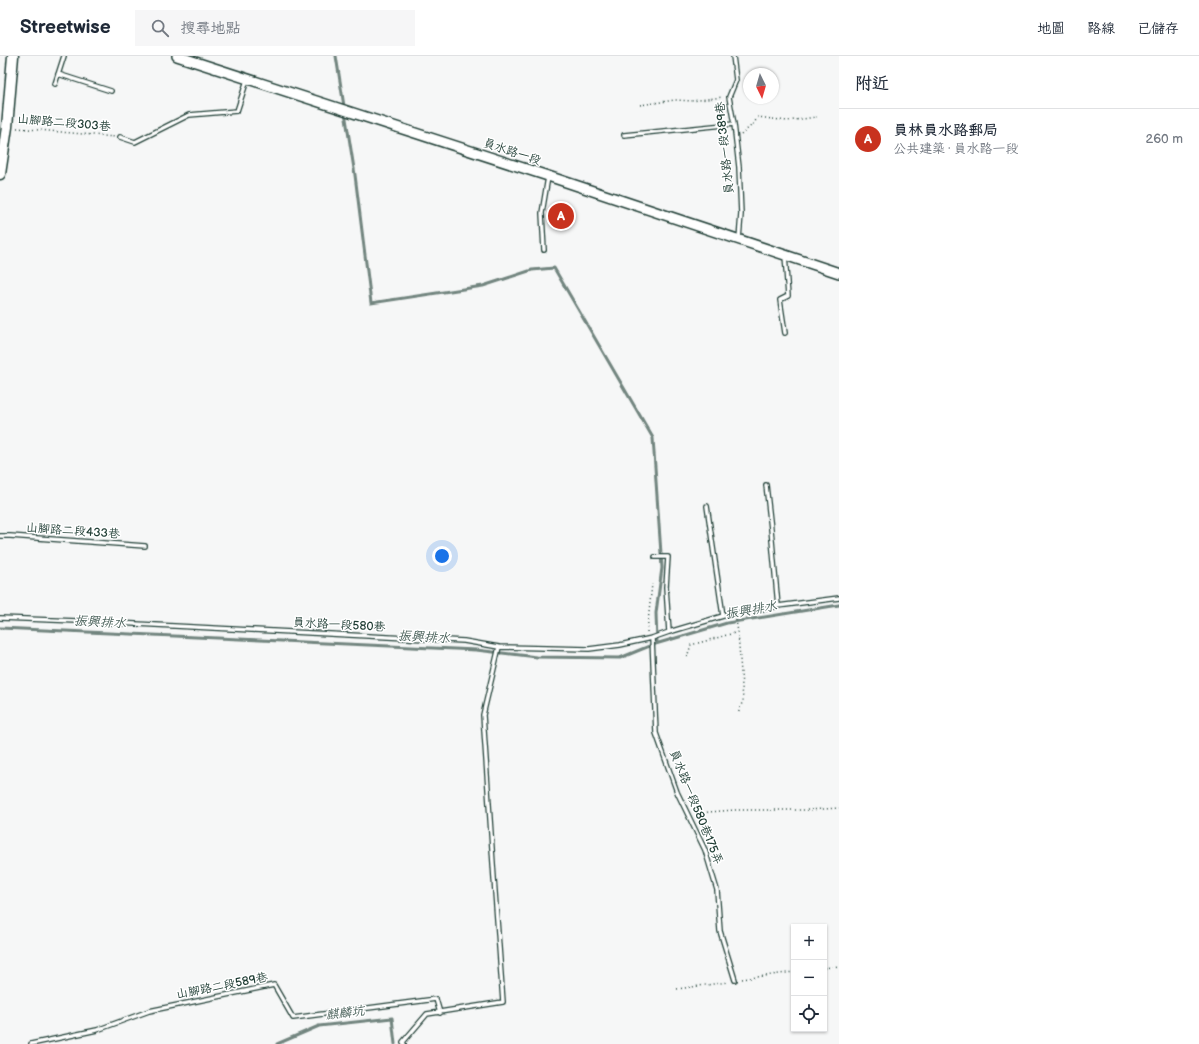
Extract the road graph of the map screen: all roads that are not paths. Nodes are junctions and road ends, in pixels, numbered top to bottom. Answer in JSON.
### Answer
{"nodes":[{"id":1,"x":13,"y":56,"type":"edge"},
{"id":2,"x":64,"y":56,"type":"edge"},
{"id":3,"x":177,"y":56,"type":"edge"},
{"id":4,"x":733,"y":56,"type":"edge"},
{"id":5,"x":58,"y":74,"type":"junction"},
{"id":6,"x":247,"y":79,"type":"junction"},
{"id":7,"x":54,"y":84,"type":"dead end"},
{"id":8,"x":111,"y":91,"type":"dead end"},
{"id":9,"x":734,"y":124,"type":"junction"},
{"id":10,"x":624,"y":135,"type":"dead end"},
{"id":11,"x":3,"y":137,"type":"edge"},
{"id":12,"x":120,"y":138,"type":"road end"},
{"id":13,"x":0,"y":174,"type":"edge"},
{"id":14,"x":548,"y":176,"type":"junction"},
{"id":15,"x":739,"y":240,"type":"junction"},
{"id":16,"x":544,"y":250,"type":"dead end"},
{"id":17,"x":785,"y":254,"type":"junction"},
{"id":18,"x":839,"y":273,"type":"edge"},
{"id":19,"x":785,"y":333,"type":"dead end"},
{"id":20,"x":766,"y":485,"type":"dead end"},
{"id":21,"x":706,"y":506,"type":"dead end"},
{"id":22,"x":0,"y":536,"type":"edge"},
{"id":23,"x":145,"y":546,"type":"dead end"},
{"id":24,"x":655,"y":557,"type":"dead end"},
{"id":25,"x":839,"y":598,"type":"edge"},
{"id":26,"x":778,"y":606,"type":"junction"},
{"id":27,"x":723,"y":616,"type":"junction"},
{"id":28,"x":0,"y":618,"type":"edge"},
{"id":29,"x":669,"y":632,"type":"junction"},
{"id":30,"x":652,"y":638,"type":"junction"},
{"id":31,"x":499,"y":647,"type":"junction"},
{"id":32,"x":734,"y":980,"type":"road end"},
{"id":33,"x":440,"y":1012,"type":"junction"},
{"id":34,"x":31,"y":1044,"type":"edge"},
{"id":35,"x":404,"y":1044,"type":"edge"}],
"edges":[{"from":1,"to":11,"type":"main road"},
{"from":2,"to":5,"type":"lane"},
{"from":3,"to":6,"type":"street","name":"員水路一段"},
{"from":4,"to":9,"type":"lane","name":"員水路一段389巷"},
{"from":5,"to":7,"type":"lane"},
{"from":5,"to":8,"type":"lane"},
{"from":6,"to":12,"type":"lane"},
{"from":6,"to":14,"type":"street","name":"員水路一段"},
{"from":9,"to":10,"type":"lane"},
{"from":9,"to":15,"type":"lane","name":"員水路一段389巷"},
{"from":11,"to":13,"type":"main road"},
{"from":14,"to":15,"type":"street","name":"員水路一段"},
{"from":14,"to":16,"type":"lane"},
{"from":15,"to":17,"type":"street","name":"員水路一段"},
{"from":17,"to":18,"type":"street","name":"員水路一段"},
{"from":17,"to":19,"type":"lane"},
{"from":20,"to":26,"type":"lane"},
{"from":21,"to":27,"type":"lane"},
{"from":22,"to":23,"type":"lane","name":"山腳路二段433巷"},
{"from":24,"to":29,"type":"lane"},
{"from":25,"to":26,"type":"lane","name":"員水路一段580巷"},
{"from":26,"to":27,"type":"lane","name":"員水路一段580巷"},
{"from":27,"to":29,"type":"lane","name":"員水路一段580巷"},
{"from":28,"to":31,"type":"lane","name":"員水路一段580巷"},
{"from":29,"to":30,"type":"lane","name":"員水路一段580巷"},
{"from":30,"to":31,"type":"lane","name":"員水路一段580巷"},
{"from":30,"to":32,"type":"lane","name":"員水路一段580巷175弄"},
{"from":31,"to":33,"type":"lane"},
{"from":33,"to":34,"type":"lane","name":"山腳路二段589巷"},
{"from":33,"to":35,"type":"lane"}]}
